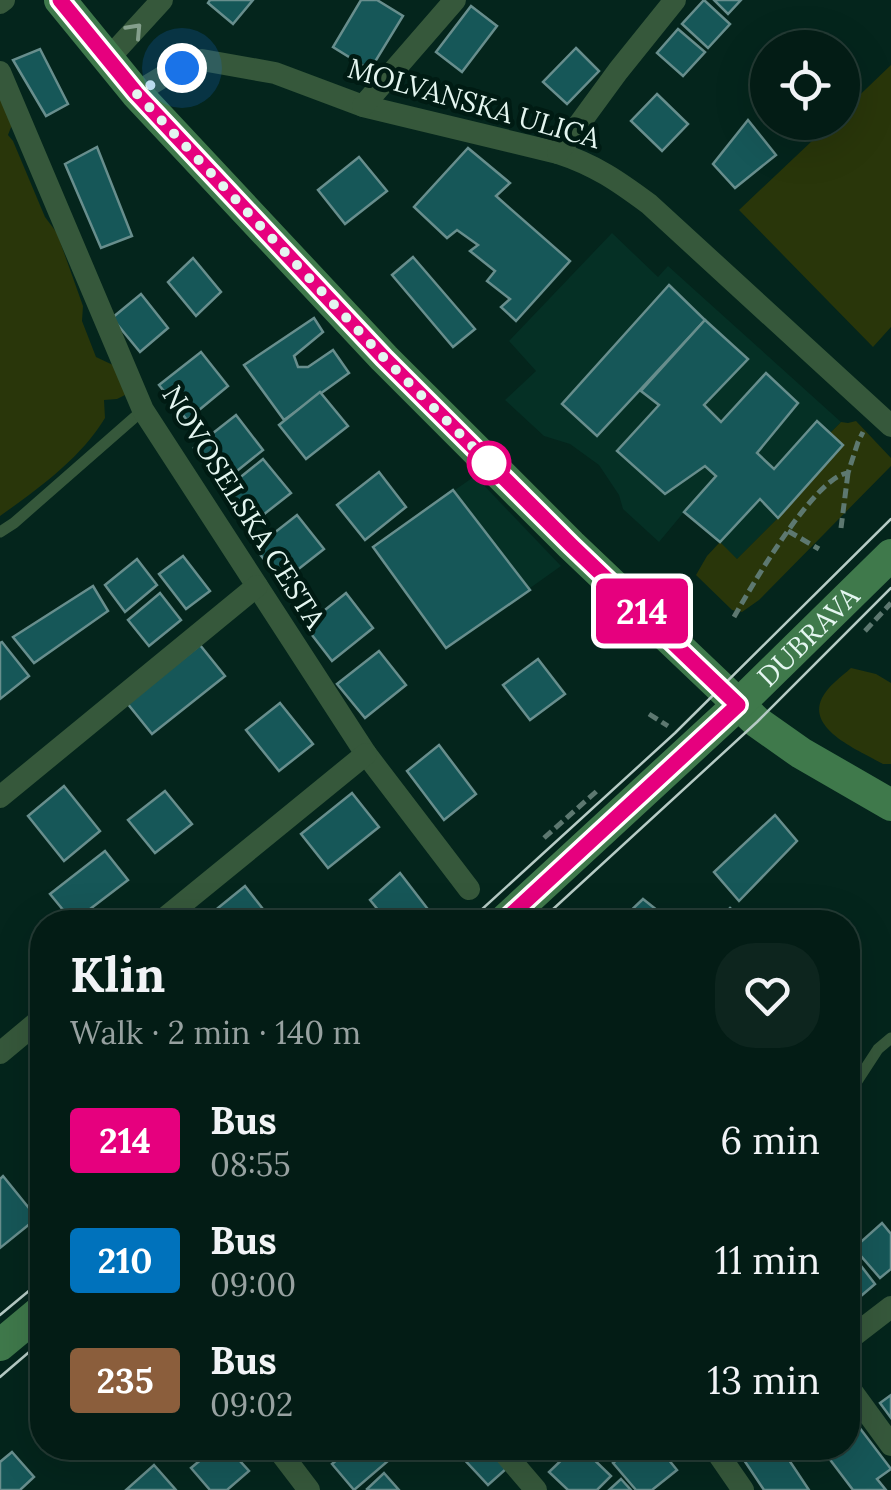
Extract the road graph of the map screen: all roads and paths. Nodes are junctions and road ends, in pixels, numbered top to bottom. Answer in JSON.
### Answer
{"nodes":[{"id":1,"x":60,"y":0,"type":"edge"},
{"id":2,"x":162,"y":0,"type":"edge"},
{"id":3,"x":456,"y":0,"type":"edge"},
{"id":4,"x":675,"y":0,"type":"edge"},
{"id":5,"x":108,"y":59,"type":"junction"},
{"id":6,"x":0,"y":72,"type":"edge"},
{"id":7,"x":136,"y":93,"type":"junction"},
{"id":8,"x":363,"y":106,"type":"junction"},
{"id":9,"x":558,"y":153,"type":"junction"},
{"id":10,"x":143,"y":410,"type":"junction"},
{"id":11,"x":883,"y":418,"type":"edge"},
{"id":12,"x":848,"y":473,"type":"junction"},
{"id":13,"x":841,"y":528,"type":"dead end"},
{"id":14,"x":788,"y":531,"type":"junction"},
{"id":15,"x":0,"y":532,"type":"edge"},
{"id":16,"x":819,"y":549,"type":"dead end"},
{"id":17,"x":891,"y":555,"type":"edge"},
{"id":18,"x":257,"y":586,"type":"junction"},
{"id":19,"x":891,"y":603,"type":"edge"},
{"id":20,"x":734,"y":617,"type":"dead end"},
{"id":21,"x":865,"y":631,"type":"dead end"},
{"id":22,"x":738,"y":705,"type":"junction"},
{"id":23,"x":648,"y":714,"type":"dead end"},
{"id":24,"x":668,"y":726,"type":"dead end"},
{"id":25,"x":366,"y":754,"type":"junction"},
{"id":26,"x":601,"y":787,"type":"dead end"},
{"id":27,"x":0,"y":796,"type":"edge"},
{"id":28,"x":889,"y":800,"type":"edge"},
{"id":29,"x":544,"y":838,"type":"dead end"},
{"id":30,"x":469,"y":889,"type":"dead end"},
{"id":31,"x":175,"y":910,"type":"edge"},
{"id":32,"x":515,"y":910,"type":"edge"},
{"id":33,"x":30,"y":1028,"type":"edge"},
{"id":34,"x":891,"y":1038,"type":"edge"},
{"id":35,"x":0,"y":1053,"type":"edge"},
{"id":36,"x":860,"y":1076,"type":"edge"},
{"id":37,"x":891,"y":1307,"type":"edge"},
{"id":38,"x":30,"y":1320,"type":"edge"},
{"id":39,"x":860,"y":1331,"type":"edge"},
{"id":40,"x":0,"y":1345,"type":"edge"},
{"id":41,"x":860,"y":1402,"type":"edge"},
{"id":42,"x":891,"y":1445,"type":"edge"},
{"id":43,"x":286,"y":1460,"type":"edge"},
{"id":44,"x":510,"y":1460,"type":"edge"},
{"id":45,"x":726,"y":1460,"type":"edge"},
{"id":46,"x":310,"y":1490,"type":"edge"},
{"id":47,"x":536,"y":1490,"type":"edge"},
{"id":48,"x":743,"y":1490,"type":"edge"}],
"edges":[{"from":1,"to":5,"type":"street"},
{"from":5,"to":2,"type":"street","one_way":true},
{"from":3,"to":8,"type":"street"},
{"from":4,"to":9,"type":"street"},
{"from":5,"to":7,"type":"street"},
{"from":6,"to":10,"type":"street","name":"NOVOSELSKA CESTA"},
{"from":7,"to":8,"type":"street","name":"MOLVANSKA ULICA"},
{"from":7,"to":22,"type":"street"},
{"from":8,"to":9,"type":"street","name":"MOLVANSKA ULICA"},
{"from":9,"to":11,"type":"street","name":"MOLVANSKA ULICA"},
{"from":10,"to":15,"type":"lane"},
{"from":10,"to":18,"type":"street","name":"NOVOSELSKA CESTA"},
{"from":11,"to":12,"type":"path"},
{"from":12,"to":13,"type":"path"},
{"from":12,"to":14,"type":"path"},
{"from":14,"to":16,"type":"path"},
{"from":14,"to":20,"type":"path"},
{"from":17,"to":22,"type":"street","name":"DUBRAVA"},
{"from":18,"to":25,"type":"street","name":"NOVOSELSKA CESTA"},
{"from":18,"to":27,"type":"street"},
{"from":19,"to":21,"type":"path"},
{"from":22,"to":28,"type":"street"},
{"from":22,"to":32,"type":"street","name":"DUBRAVA"},
{"from":23,"to":24,"type":"path"},
{"from":25,"to":30,"type":"street","name":"NOVOSELSKA CESTA"},
{"from":25,"to":31,"type":"street"},
{"from":26,"to":29,"type":"path"},
{"from":33,"to":35,"type":"street"},
{"from":34,"to":36,"type":"lane"},
{"from":37,"to":39,"type":"street"},
{"from":38,"to":40,"type":"street"},
{"from":41,"to":42,"type":"street"},
{"from":43,"to":46,"type":"street"},
{"from":44,"to":47,"type":"street"},
{"from":45,"to":48,"type":"street"}]}
